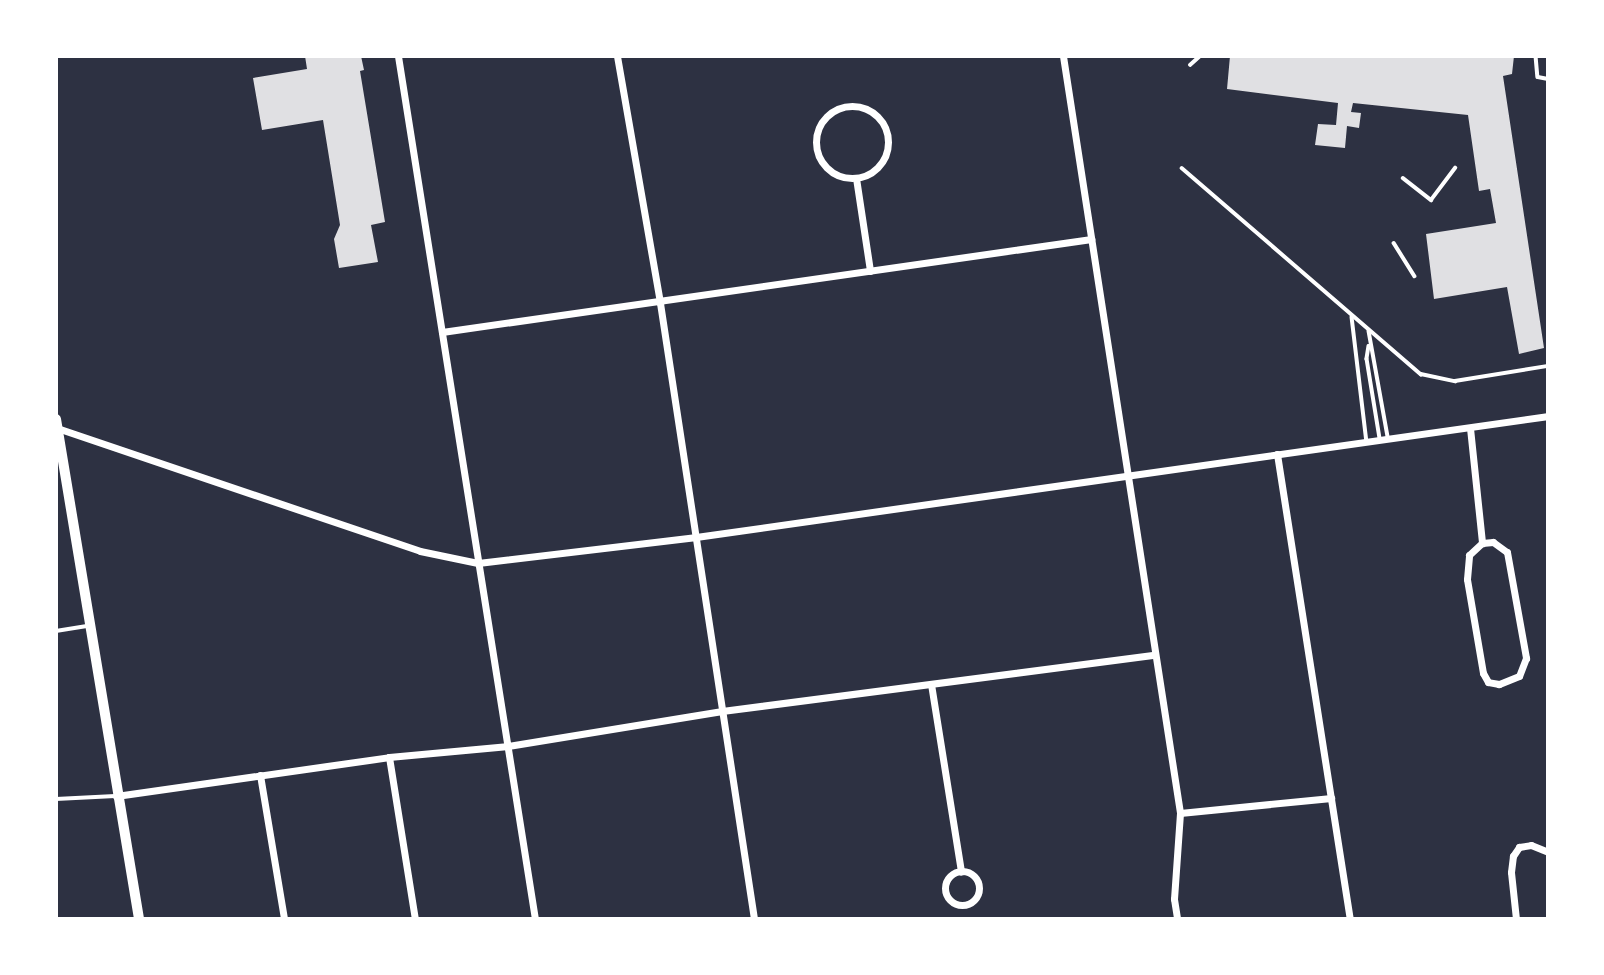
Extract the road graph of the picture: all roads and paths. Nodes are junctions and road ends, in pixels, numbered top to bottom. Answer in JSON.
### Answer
{"nodes":[{"id":1,"x":398,"y":56,"type":"edge"},
{"id":2,"x":617,"y":56,"type":"edge"},
{"id":3,"x":1063,"y":56,"type":"edge"},
{"id":4,"x":1200,"y":56,"type":"edge"},
{"id":5,"x":1536,"y":56,"type":"edge"},
{"id":6,"x":1190,"y":65,"type":"dead end"},
{"id":7,"x":1548,"y":79,"type":"edge"},
{"id":8,"x":1182,"y":168,"type":"dead end"},
{"id":9,"x":1455,"y":168,"type":"dead end"},
{"id":10,"x":856,"y":178,"type":"junction"},
{"id":11,"x":1404,"y":178,"type":"dead end"},
{"id":12,"x":1091,"y":239,"type":"junction"},
{"id":13,"x":1394,"y":243,"type":"dead end"},
{"id":14,"x":870,"y":271,"type":"junction"},
{"id":15,"x":1415,"y":276,"type":"dead end"},
{"id":16,"x":660,"y":303,"type":"junction"},
{"id":17,"x":1352,"y":317,"type":"junction"},
{"id":18,"x":1368,"y":331,"type":"junction"},
{"id":19,"x":442,"y":332,"type":"junction"},
{"id":20,"x":1369,"y":343,"type":"junction"},
{"id":21,"x":1548,"y":366,"type":"edge"},
{"id":22,"x":1548,"y":416,"type":"edge"},
{"id":23,"x":57,"y":423,"type":"edge"},
{"id":24,"x":1470,"y":428,"type":"junction"},
{"id":25,"x":1384,"y":440,"type":"junction"},
{"id":26,"x":1367,"y":442,"type":"junction"},
{"id":27,"x":1277,"y":454,"type":"junction"},
{"id":28,"x":1125,"y":477,"type":"junction"},
{"id":29,"x":695,"y":537,"type":"junction"},
{"id":30,"x":1482,"y":543,"type":"junction"},
{"id":31,"x":478,"y":563,"type":"junction"},
{"id":32,"x":87,"y":626,"type":"junction"},
{"id":33,"x":56,"y":631,"type":"edge"},
{"id":34,"x":1154,"y":655,"type":"junction"},
{"id":35,"x":931,"y":684,"type":"junction"},
{"id":36,"x":722,"y":711,"type":"junction"},
{"id":37,"x":508,"y":746,"type":"junction"},
{"id":38,"x":388,"y":757,"type":"junction"},
{"id":39,"x":260,"y":775,"type":"junction"},
{"id":40,"x":115,"y":796,"type":"junction"},
{"id":41,"x":1331,"y":798,"type":"junction"},
{"id":42,"x":56,"y":799,"type":"edge"},
{"id":43,"x":1180,"y":813,"type":"junction"},
{"id":44,"x":1548,"y":852,"type":"edge"},
{"id":45,"x":961,"y":872,"type":"junction"},
{"id":46,"x":139,"y":919,"type":"edge"},
{"id":47,"x":284,"y":919,"type":"edge"},
{"id":48,"x":415,"y":919,"type":"edge"},
{"id":49,"x":535,"y":919,"type":"edge"},
{"id":50,"x":754,"y":919,"type":"edge"},
{"id":51,"x":1177,"y":919,"type":"edge"},
{"id":52,"x":1350,"y":919,"type":"edge"},
{"id":53,"x":1516,"y":919,"type":"edge"}],
"edges":[{"from":1,"to":19,"type":"street"},
{"from":2,"to":16,"type":"street"},
{"from":3,"to":12,"type":"street"},
{"from":4,"to":6,"type":"lane"},
{"from":5,"to":7,"type":"lane"},
{"from":8,"to":17,"type":"lane"},
{"from":9,"to":11,"type":"lane"},
{"from":10,"to":10,"type":"street"},
{"from":10,"to":14,"type":"street"},
{"from":12,"to":14,"type":"street"},
{"from":12,"to":28,"type":"street"},
{"from":13,"to":15,"type":"lane"},
{"from":14,"to":16,"type":"street"},
{"from":16,"to":19,"type":"street"},
{"from":16,"to":29,"type":"street"},
{"from":17,"to":18,"type":"lane"},
{"from":17,"to":26,"type":"lane"},
{"from":18,"to":20,"type":"lane"},
{"from":18,"to":21,"type":"lane"},
{"from":19,"to":31,"type":"street"},
{"from":20,"to":25,"type":"lane"},
{"from":20,"to":25,"type":"lane"},
{"from":22,"to":24,"type":"street"},
{"from":23,"to":31,"type":"street"},
{"from":23,"to":32,"type":"main road"},
{"from":24,"to":25,"type":"street"},
{"from":24,"to":30,"type":"street"},
{"from":25,"to":26,"type":"street"},
{"from":26,"to":27,"type":"street"},
{"from":27,"to":28,"type":"street"},
{"from":27,"to":41,"type":"street"},
{"from":28,"to":29,"type":"street"},
{"from":28,"to":34,"type":"street"},
{"from":29,"to":31,"type":"street"},
{"from":29,"to":36,"type":"street"},
{"from":30,"to":30,"type":"street"},
{"from":31,"to":37,"type":"street"},
{"from":32,"to":33,"type":"lane"},
{"from":32,"to":40,"type":"main road"},
{"from":34,"to":35,"type":"street"},
{"from":34,"to":43,"type":"street"},
{"from":35,"to":36,"type":"street"},
{"from":35,"to":45,"type":"street"},
{"from":36,"to":37,"type":"street"},
{"from":36,"to":50,"type":"street"},
{"from":37,"to":38,"type":"street"},
{"from":37,"to":49,"type":"street"},
{"from":38,"to":39,"type":"street"},
{"from":38,"to":48,"type":"street"},
{"from":39,"to":40,"type":"street"},
{"from":39,"to":47,"type":"street"},
{"from":40,"to":42,"type":"lane"},
{"from":40,"to":46,"type":"main road"},
{"from":41,"to":43,"type":"street"},
{"from":41,"to":52,"type":"street"},
{"from":43,"to":51,"type":"street"},
{"from":44,"to":53,"type":"street"},
{"from":45,"to":45,"type":"street"}]}
